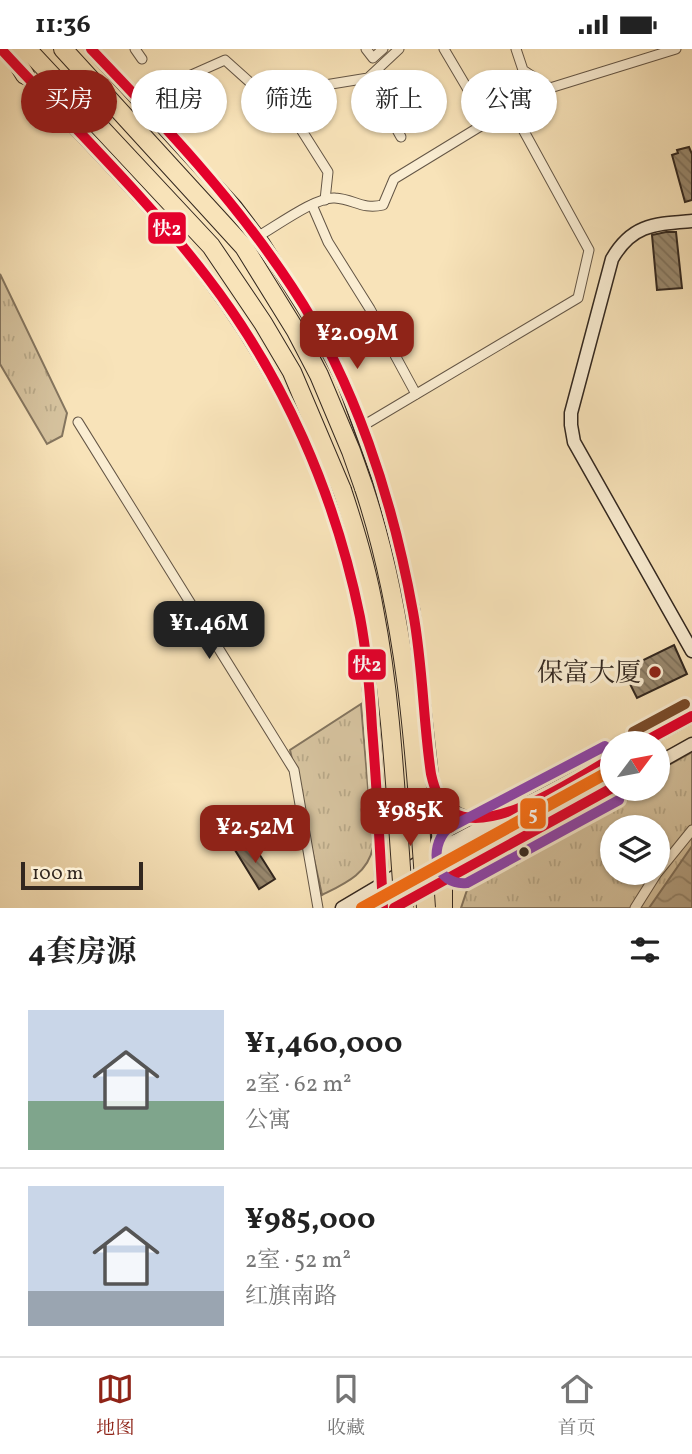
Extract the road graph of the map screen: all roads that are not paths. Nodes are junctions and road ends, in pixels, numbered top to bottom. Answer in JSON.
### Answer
{"nodes":[{"id":1,"x":1,"y":49,"type":"edge"},
{"id":2,"x":9,"y":49,"type":"edge"},
{"id":3,"x":27,"y":49,"type":"edge"},
{"id":4,"x":63,"y":49,"type":"edge"},
{"id":5,"x":91,"y":49,"type":"edge"},
{"id":6,"x":135,"y":49,"type":"edge"},
{"id":7,"x":366,"y":49,"type":"edge"},
{"id":8,"x":383,"y":49,"type":"edge"},
{"id":9,"x":399,"y":49,"type":"edge"},
{"id":10,"x":444,"y":49,"type":"edge"},
{"id":11,"x":516,"y":49,"type":"edge"},
{"id":12,"x":676,"y":49,"type":"edge"},
{"id":13,"x":142,"y":59,"type":"dead end"},
{"id":14,"x":22,"y":70,"type":"edge"},
{"id":15,"x":202,"y":70,"type":"edge"},
{"id":16,"x":377,"y":70,"type":"edge"},
{"id":17,"x":21,"y":71,"type":"edge"},
{"id":18,"x":241,"y":74,"type":"edge"},
{"id":19,"x":461,"y":78,"type":"edge"},
{"id":20,"x":131,"y":92,"type":"edge"},
{"id":21,"x":78,"y":133,"type":"edge"},
{"id":22,"x":168,"y":133,"type":"edge"},
{"id":23,"x":303,"y":133,"type":"edge"},
{"id":24,"x":399,"y":133,"type":"edge"},
{"id":25,"x":401,"y":137,"type":"dead end"},
{"id":26,"x":325,"y":200,"type":"junction"},
{"id":27,"x":312,"y":205,"type":"junction"},
{"id":28,"x":692,"y":221,"type":"edge"},
{"id":29,"x":257,"y":237,"type":"junction"},
{"id":30,"x":416,"y":394,"type":"junction"},
{"id":31,"x":78,"y":422,"type":"dead end"},
{"id":32,"x":360,"y":427,"type":"junction"},
{"id":33,"x":692,"y":651,"type":"edge"},
{"id":34,"x":692,"y":716,"type":"edge"},
{"id":35,"x":664,"y":731,"type":"edge"},
{"id":36,"x":692,"y":744,"type":"edge"},
{"id":37,"x":670,"y":756,"type":"edge"},
{"id":38,"x":600,"y":764,"type":"edge"},
{"id":39,"x":433,"y":782,"type":"junction"},
{"id":40,"x":600,"y":795,"type":"edge"},
{"id":41,"x":508,"y":813,"type":"junction"},
{"id":42,"x":692,"y":829,"type":"edge"},
{"id":43,"x":455,"y":841,"type":"junction"},
{"id":44,"x":439,"y":851,"type":"junction"},
{"id":45,"x":670,"y":857,"type":"edge"},
{"id":46,"x":463,"y":870,"type":"junction"},
{"id":47,"x":443,"y":880,"type":"junction"},
{"id":48,"x":382,"y":884,"type":"junction"},
{"id":49,"x":649,"y":885,"type":"edge"},
{"id":50,"x":318,"y":908,"type":"edge"},
{"id":51,"x":342,"y":908,"type":"edge"},
{"id":52,"x":383,"y":908,"type":"edge"},
{"id":53,"x":394,"y":908,"type":"edge"},
{"id":54,"x":404,"y":908,"type":"edge"},
{"id":55,"x":426,"y":908,"type":"edge"},
{"id":56,"x":443,"y":908,"type":"edge"},
{"id":57,"x":448,"y":908,"type":"edge"},
{"id":58,"x":635,"y":908,"type":"edge"}],
"edges":[{"from":1,"to":17,"type":"main road"},
{"from":2,"to":14,"type":"highway"},
{"from":3,"to":54,"type":"highway","bridge":true},
{"from":4,"to":55,"type":"highway","bridge":true},
{"from":5,"to":20,"type":"main road"},
{"from":6,"to":13,"type":"street"},
{"from":7,"to":8,"type":"street"},
{"from":9,"to":16,"type":"street"},
{"from":10,"to":19,"type":"street"},
{"from":11,"to":12,"type":"street"},
{"from":15,"to":18,"type":"street"},
{"from":21,"to":48,"type":"main road"},
{"from":22,"to":29,"type":"main road"},
{"from":23,"to":26,"type":"street"},
{"from":24,"to":25,"type":"street"},
{"from":26,"to":27,"type":"street"},
{"from":26,"to":30,"type":"street"},
{"from":27,"to":29,"type":"street"},
{"from":27,"to":30,"type":"street"},
{"from":28,"to":33,"type":"main road"},
{"from":29,"to":32,"type":"main road"},
{"from":30,"to":32,"type":"street"},
{"from":31,"to":50,"type":"street"},
{"from":32,"to":39,"type":"main road"},
{"from":34,"to":35,"type":"main road"},
{"from":36,"to":37,"type":"main road"},
{"from":38,"to":41,"type":"main road"},
{"from":39,"to":41,"type":"main road"},
{"from":39,"to":44,"type":"main road"},
{"from":40,"to":46,"type":"main road"},
{"from":41,"to":43,"type":"main road"},
{"from":42,"to":45,"type":"street"},
{"from":43,"to":44,"type":"main road"},
{"from":43,"to":46,"type":"main road"},
{"from":44,"to":47,"type":"main road"},
{"from":44,"to":48,"type":"main road"},
{"from":46,"to":47,"type":"main road"},
{"from":47,"to":53,"type":"main road"},
{"from":47,"to":56,"type":"highway"},
{"from":47,"to":57,"type":"main road"},
{"from":48,"to":51,"type":"main road"},
{"from":48,"to":52,"type":"main road"},
{"from":49,"to":58,"type":"street"}]}
